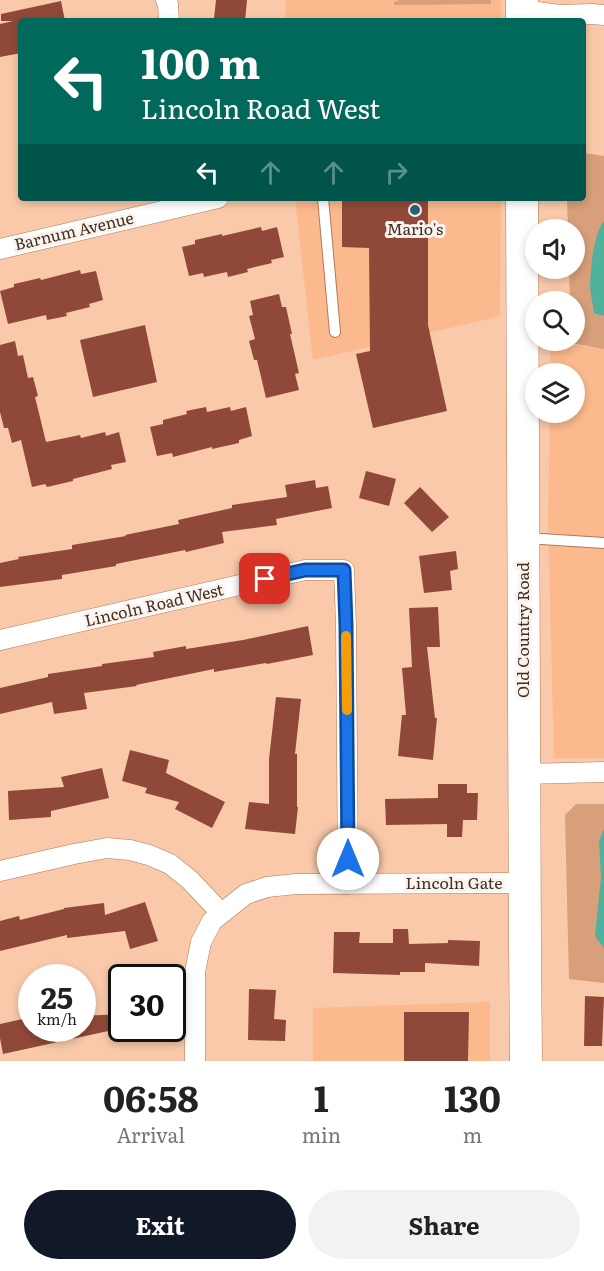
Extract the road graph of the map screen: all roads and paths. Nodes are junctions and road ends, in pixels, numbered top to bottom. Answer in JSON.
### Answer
{"nodes":[{"id":1,"x":166,"y":0,"type":"edge"},
{"id":2,"x":522,"y":10,"type":"edge"},
{"id":3,"x":604,"y":15,"type":"edge"},
{"id":4,"x":169,"y":18,"type":"edge"},
{"id":5,"x":191,"y":201,"type":"edge"},
{"id":6,"x":323,"y":201,"type":"edge"},
{"id":7,"x":522,"y":201,"type":"edge"},
{"id":8,"x":173,"y":203,"type":"edge"},
{"id":9,"x":0,"y":249,"type":"edge"},
{"id":10,"x":335,"y":332,"type":"dead end"},
{"id":11,"x":523,"y":538,"type":"junction"},
{"id":12,"x":604,"y":543,"type":"edge"},
{"id":13,"x":0,"y":640,"type":"edge"},
{"id":14,"x":604,"y":772,"type":"edge"},
{"id":15,"x":524,"y":774,"type":"junction"},
{"id":16,"x":0,"y":871,"type":"edge"},
{"id":17,"x":524,"y":883,"type":"junction"},
{"id":18,"x":348,"y":884,"type":"junction"},
{"id":19,"x":221,"y":913,"type":"junction"},
{"id":20,"x":195,"y":1061,"type":"edge"},
{"id":21,"x":526,"y":1061,"type":"edge"}],
"edges":[{"from":1,"to":4,"type":"street"},
{"from":2,"to":3,"type":"street"},
{"from":5,"to":8,"type":"street","name":"Barnum Avenue"},
{"from":6,"to":10,"type":"lane"},
{"from":7,"to":11,"type":"main road","name":"Old Country Road"},
{"from":8,"to":9,"type":"street","name":"Barnum Avenue"},
{"from":11,"to":12,"type":"lane"},
{"from":11,"to":15,"type":"main road","name":"Old Country Road"},
{"from":13,"to":18,"type":"street","name":"Lincoln Road West"},
{"from":14,"to":15,"type":"street"},
{"from":15,"to":17,"type":"main road","name":"Old Country Road"},
{"from":16,"to":19,"type":"street"},
{"from":17,"to":18,"type":"street","name":"Lincoln Gate"},
{"from":17,"to":21,"type":"main road","name":"Old Country Road"},
{"from":18,"to":19,"type":"street","name":"Lincoln Gate"},
{"from":19,"to":20,"type":"street","name":"Lincoln Gate"}]}
